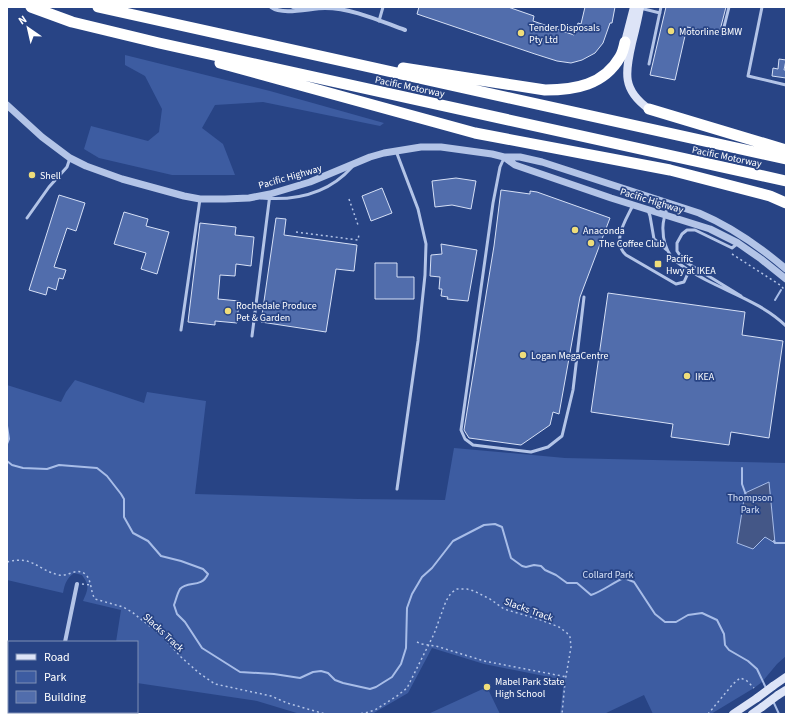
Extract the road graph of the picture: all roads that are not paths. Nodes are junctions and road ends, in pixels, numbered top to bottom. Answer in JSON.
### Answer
{"nodes":[{"id":1,"x":31,"y":7,"type":"edge"},
{"id":2,"x":98,"y":7,"type":"edge"},
{"id":3,"x":271,"y":7,"type":"edge"},
{"id":4,"x":293,"y":7,"type":"edge"},
{"id":5,"x":383,"y":7,"type":"edge"},
{"id":6,"x":638,"y":7,"type":"edge"},
{"id":7,"x":661,"y":7,"type":"edge"},
{"id":8,"x":729,"y":7,"type":"edge"},
{"id":9,"x":762,"y":7,"type":"edge"},
{"id":10,"x":312,"y":8,"type":"junction"},
{"id":11,"x":660,"y":13,"type":"junction"},
{"id":12,"x":379,"y":21,"type":"junction"},
{"id":13,"x":405,"y":30,"type":"dead end"},
{"id":14,"x":722,"y":34,"type":"dead end"},
{"id":15,"x":625,"y":42,"type":"joint"},
{"id":16,"x":159,"y":43,"type":"junction"},
{"id":17,"x":315,"y":56,"type":"junction"},
{"id":18,"x":649,"y":64,"type":"dead end"},
{"id":19,"x":786,"y":85,"type":"edge"},
{"id":20,"x":7,"y":105,"type":"edge"},
{"id":21,"x":650,"y":109,"type":"joint"},
{"id":22,"x":786,"y":150,"type":"edge"},
{"id":23,"x":396,"y":151,"type":"junction"},
{"id":24,"x":504,"y":157,"type":"junction"},
{"id":25,"x":70,"y":158,"type":"junction"},
{"id":26,"x":786,"y":159,"type":"edge"},
{"id":27,"x":355,"y":164,"type":"junction"},
{"id":28,"x":786,"y":181,"type":"edge"},
{"id":29,"x":270,"y":196,"type":"junction"},
{"id":30,"x":200,"y":199,"type":"junction"},
{"id":31,"x":668,"y":203,"type":"junction"},
{"id":32,"x":786,"y":203,"type":"edge"},
{"id":33,"x":633,"y":205,"type":"junction"},
{"id":34,"x":647,"y":209,"type":"junction"},
{"id":35,"x":665,"y":214,"type":"junction"},
{"id":36,"x":27,"y":218,"type":"dead end"},
{"id":37,"x":738,"y":243,"type":"junction"},
{"id":38,"x":668,"y":251,"type":"junction"},
{"id":39,"x":786,"y":269,"type":"edge"},
{"id":40,"x":689,"y":271,"type":"junction"},
{"id":41,"x":786,"y":279,"type":"edge"},
{"id":42,"x":584,"y":297,"type":"dead end"},
{"id":43,"x":753,"y":304,"type":"junction"},
{"id":44,"x":786,"y":326,"type":"edge"},
{"id":45,"x":181,"y":330,"type":"dead end"},
{"id":46,"x":252,"y":336,"type":"dead end"},
{"id":47,"x":397,"y":490,"type":"dead end"},
{"id":48,"x":77,"y":584,"type":"road end"},
{"id":49,"x":65,"y":641,"type":"edge"},
{"id":50,"x":786,"y":677,"type":"edge"},
{"id":51,"x":786,"y":690,"type":"edge"},
{"id":52,"x":733,"y":714,"type":"edge"},
{"id":53,"x":752,"y":714,"type":"edge"}],
"edges":[{"from":1,"to":16,"type":"highway","name":"Pacific Motorway"},
{"from":2,"to":17,"type":"highway","name":"Pacific Motorway"},
{"from":3,"to":10,"type":"street"},
{"from":4,"to":10,"type":"street"},
{"from":5,"to":12,"type":"lane"},
{"from":6,"to":11,"type":"lane"},
{"from":6,"to":15,"type":"main road"},
{"from":6,"to":21,"type":"main road"},
{"from":7,"to":11,"type":"lane"},
{"from":8,"to":14,"type":"lane"},
{"from":9,"to":19,"type":"lane"},
{"from":10,"to":12,"type":"street"},
{"from":11,"to":18,"type":"lane"},
{"from":12,"to":13,"type":"street"},
{"from":15,"to":17,"type":"highway"},
{"from":16,"to":28,"type":"highway","name":"Pacific Motorway"},
{"from":16,"to":32,"type":"highway"},
{"from":17,"to":26,"type":"highway","name":"Pacific Motorway"},
{"from":20,"to":25,"type":"street","name":"Pacific Highway"},
{"from":21,"to":22,"type":"highway"},
{"from":23,"to":24,"type":"street","name":"Pacific Highway"},
{"from":23,"to":27,"type":"street","name":"Pacific Highway"},
{"from":23,"to":47,"type":"lane"},
{"from":24,"to":31,"type":"street","name":"Pacific Highway"},
{"from":24,"to":33,"type":"street","name":"Pacific Highway"},
{"from":24,"to":42,"type":"lane"},
{"from":25,"to":30,"type":"street","name":"Pacific Highway"},
{"from":25,"to":36,"type":"lane"},
{"from":27,"to":29,"type":"street","name":"Pacific Highway"},
{"from":27,"to":29,"type":"lane"},
{"from":29,"to":30,"type":"street","name":"Pacific Highway"},
{"from":29,"to":46,"type":"lane"},
{"from":30,"to":45,"type":"lane"},
{"from":31,"to":35,"type":"lane"},
{"from":31,"to":39,"type":"street","name":"Pacific Highway"},
{"from":33,"to":34,"type":"street","name":"Pacific Highway"},
{"from":33,"to":40,"type":"lane"},
{"from":34,"to":35,"type":"street","name":"Pacific Highway"},
{"from":34,"to":38,"type":"lane"},
{"from":35,"to":37,"type":"street","name":"Pacific Highway"},
{"from":35,"to":38,"type":"lane"},
{"from":37,"to":41,"type":"street","name":"Pacific Highway"},
{"from":37,"to":43,"type":"lane"},
{"from":38,"to":40,"type":"lane"},
{"from":40,"to":43,"type":"lane"},
{"from":43,"to":44,"type":"lane"},
{"from":48,"to":49,"type":"street"},
{"from":50,"to":52,"type":"main road","bridge":true},
{"from":51,"to":53,"type":"main road","bridge":true}]}
